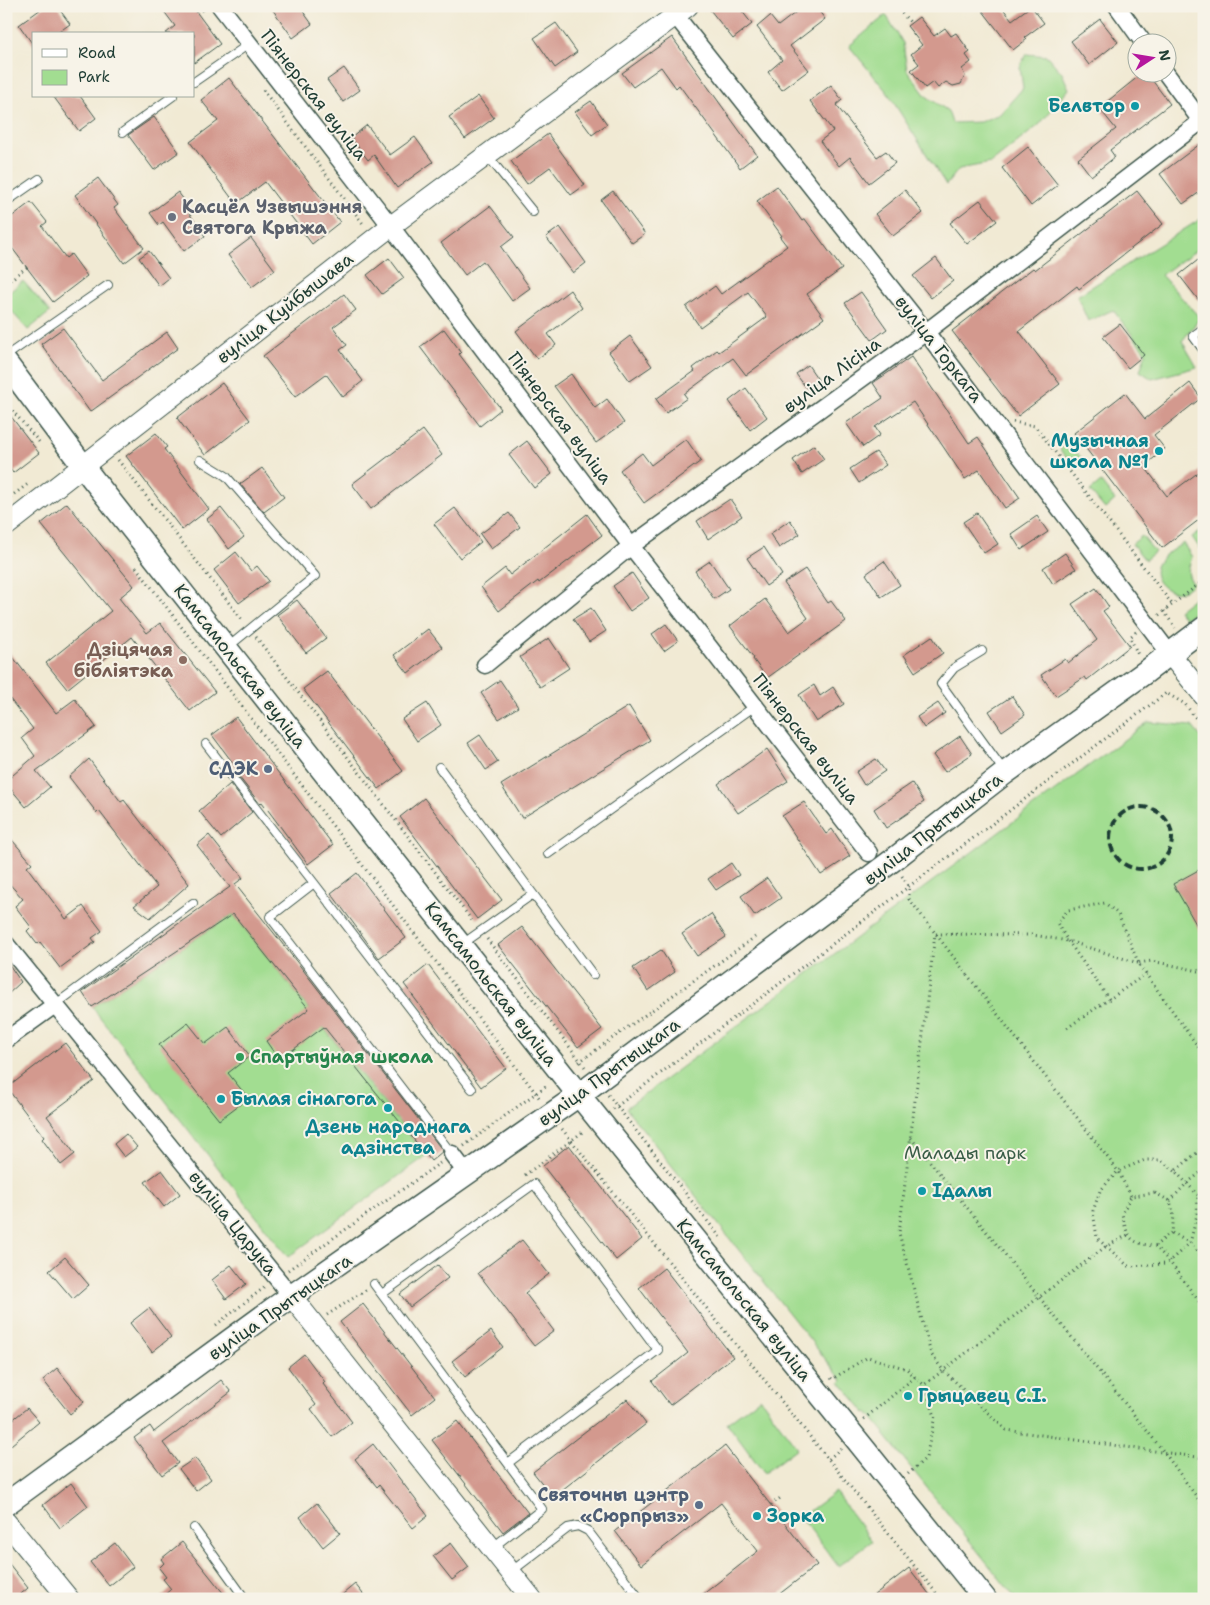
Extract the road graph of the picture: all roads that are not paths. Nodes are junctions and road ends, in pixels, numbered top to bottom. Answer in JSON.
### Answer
{"nodes":[{"id":1,"x":220,"y":6,"type":"edge"},
{"id":2,"x":1117,"y":6,"type":"edge"},
{"id":3,"x":677,"y":10,"type":"edge"},
{"id":4,"x":1136,"y":32,"type":"edge"},
{"id":5,"x":249,"y":44,"type":"junction"},
{"id":6,"x":195,"y":81,"type":"edge"},
{"id":7,"x":1173,"y":82,"type":"edge"},
{"id":8,"x":170,"y":98,"type":"edge"},
{"id":9,"x":1203,"y":122,"type":"edge"},
{"id":10,"x":123,"y":132,"type":"dead end"},
{"id":11,"x":487,"y":155,"type":"junction"},
{"id":12,"x":39,"y":178,"type":"dead end"},
{"id":13,"x":6,"y":202,"type":"edge"},
{"id":14,"x":533,"y":212,"type":"dead end"},
{"id":15,"x":391,"y":226,"type":"junction"},
{"id":16,"x":108,"y":285,"type":"dead end"},
{"id":17,"x":1204,"y":328,"type":"edge"},
{"id":18,"x":926,"y":332,"type":"junction"},
{"id":19,"x":1204,"y":351,"type":"edge"},
{"id":20,"x":6,"y":356,"type":"edge"},
{"id":21,"x":6,"y":363,"type":"edge"},
{"id":22,"x":200,"y":460,"type":"dead end"},
{"id":23,"x":84,"y":466,"type":"junction"},
{"id":24,"x":6,"y":526,"type":"edge"},
{"id":25,"x":631,"y":546,"type":"junction"},
{"id":26,"x":1204,"y":628,"type":"edge"},
{"id":27,"x":226,"y":648,"type":"junction"},
{"id":28,"x":982,"y":651,"type":"dead end"},
{"id":29,"x":1170,"y":654,"type":"junction"},
{"id":30,"x":485,"y":665,"type":"dead end"},
{"id":31,"x":1204,"y":696,"type":"edge"},
{"id":32,"x":755,"y":706,"type":"junction"},
{"id":33,"x":206,"y":744,"type":"dead end"},
{"id":34,"x":439,"y":767,"type":"dead end"},
{"id":35,"x":1005,"y":773,"type":"junction"},
{"id":36,"x":868,"y":853,"type":"dead end"},
{"id":37,"x":548,"y":854,"type":"dead end"},
{"id":38,"x":314,"y":883,"type":"junction"},
{"id":39,"x":533,"y":894,"type":"junction"},
{"id":40,"x":193,"y":903,"type":"dead end"},
{"id":41,"x":6,"y":944,"type":"edge"},
{"id":42,"x":460,"y":945,"type":"junction"},
{"id":43,"x":593,"y":975,"type":"dead end"},
{"id":44,"x":56,"y":1004,"type":"junction"},
{"id":45,"x":6,"y":1040,"type":"edge"},
{"id":46,"x":472,"y":1089,"type":"dead end"},
{"id":47,"x":579,"y":1095,"type":"junction"},
{"id":48,"x":452,"y":1154,"type":"joint"},
{"id":49,"x":467,"y":1174,"type":"junction"},
{"id":50,"x":374,"y":1284,"type":"road end"},
{"id":51,"x":382,"y":1294,"type":"junction"},
{"id":52,"x":292,"y":1297,"type":"junction"},
{"id":53,"x":508,"y":1463,"type":"junction"},
{"id":54,"x":6,"y":1504,"type":"edge"},
{"id":55,"x":6,"y":1522,"type":"edge"},
{"id":56,"x":194,"y":1528,"type":"dead end"},
{"id":57,"x":492,"y":1548,"type":"junction"},
{"id":58,"x":511,"y":1572,"type":"junction"},
{"id":59,"x":69,"y":1599,"type":"edge"},
{"id":60,"x":240,"y":1599,"type":"edge"},
{"id":61,"x":532,"y":1599,"type":"edge"},
{"id":62,"x":640,"y":1599,"type":"edge"},
{"id":63,"x":985,"y":1599,"type":"edge"}],
"edges":[{"from":1,"to":5,"type":"street","name":"Піянерская вуліца"},
{"from":2,"to":4,"type":"street"},
{"from":3,"to":11,"type":"street","name":"вуліца Куйбышава"},
{"from":3,"to":18,"type":"street","name":"вуліца Горкага"},
{"from":5,"to":6,"type":"lane"},
{"from":5,"to":15,"type":"street","name":"Піянерская вуліца"},
{"from":7,"to":9,"type":"street"},
{"from":8,"to":10,"type":"lane"},
{"from":9,"to":18,"type":"street","name":"вуліца Лісіна"},
{"from":11,"to":14,"type":"lane"},
{"from":11,"to":15,"type":"street","name":"вуліца Куйбышава"},
{"from":12,"to":13,"type":"lane"},
{"from":15,"to":23,"type":"street","name":"вуліца Куйбышава"},
{"from":15,"to":25,"type":"street","name":"Піянерская вуліца"},
{"from":16,"to":20,"type":"lane"},
{"from":17,"to":19,"type":"lane"},
{"from":18,"to":25,"type":"street","name":"вуліца Лісіна"},
{"from":18,"to":29,"type":"street","name":"вуліца Горкага"},
{"from":21,"to":23,"type":"main road","name":"Камсамольская вуліца"},
{"from":22,"to":27,"type":"lane"},
{"from":23,"to":24,"type":"street","name":"вуліца Куйбышава"},
{"from":23,"to":27,"type":"main road","name":"Камсамольская вуліца"},
{"from":25,"to":30,"type":"street","name":"вуліца Лісіна"},
{"from":25,"to":32,"type":"street","name":"Піянерская вуліца"},
{"from":26,"to":29,"type":"main road","name":"вуліца Прытыцкага"},
{"from":27,"to":42,"type":"main road","name":"Камсамольская вуліца"},
{"from":28,"to":35,"type":"lane"},
{"from":29,"to":31,"type":"street","name":"вуліца Горкага"},
{"from":29,"to":35,"type":"main road","name":"вуліца Прытыцкага"},
{"from":32,"to":36,"type":"street","name":"Піянерская вуліца"},
{"from":32,"to":37,"type":"lane"},
{"from":33,"to":38,"type":"lane"},
{"from":34,"to":39,"type":"lane"},
{"from":35,"to":47,"type":"main road","name":"вуліца Прытыцкага"},
{"from":38,"to":46,"type":"lane"},
{"from":38,"to":48,"type":"lane"},
{"from":39,"to":42,"type":"lane"},
{"from":39,"to":43,"type":"lane"},
{"from":40,"to":44,"type":"lane"},
{"from":41,"to":44,"type":"street","name":"вуліца Царука"},
{"from":42,"to":47,"type":"main road","name":"Камсамольская вуліца"},
{"from":44,"to":45,"type":"street"},
{"from":44,"to":52,"type":"street","name":"вуліца Царука"},
{"from":47,"to":49,"type":"main road","name":"вуліца Прытыцкага"},
{"from":47,"to":63,"type":"main road","name":"Камсамольская вуліца"},
{"from":48,"to":49,"type":"street"},
{"from":49,"to":52,"type":"main road","name":"вуліца Прытыцкага"},
{"from":50,"to":51,"type":"lane"},
{"from":51,"to":53,"type":"lane"},
{"from":51,"to":53,"type":"lane"},
{"from":52,"to":54,"type":"main road","name":"вуліца Прытыцкага"},
{"from":52,"to":57,"type":"street","name":"вуліца Царука"},
{"from":53,"to":57,"type":"lane"},
{"from":55,"to":59,"type":"street"},
{"from":56,"to":60,"type":"lane"},
{"from":57,"to":58,"type":"street","name":"вуліца Царука"},
{"from":58,"to":61,"type":"street","name":"вуліца Царука"},
{"from":58,"to":62,"type":"lane"}]}
